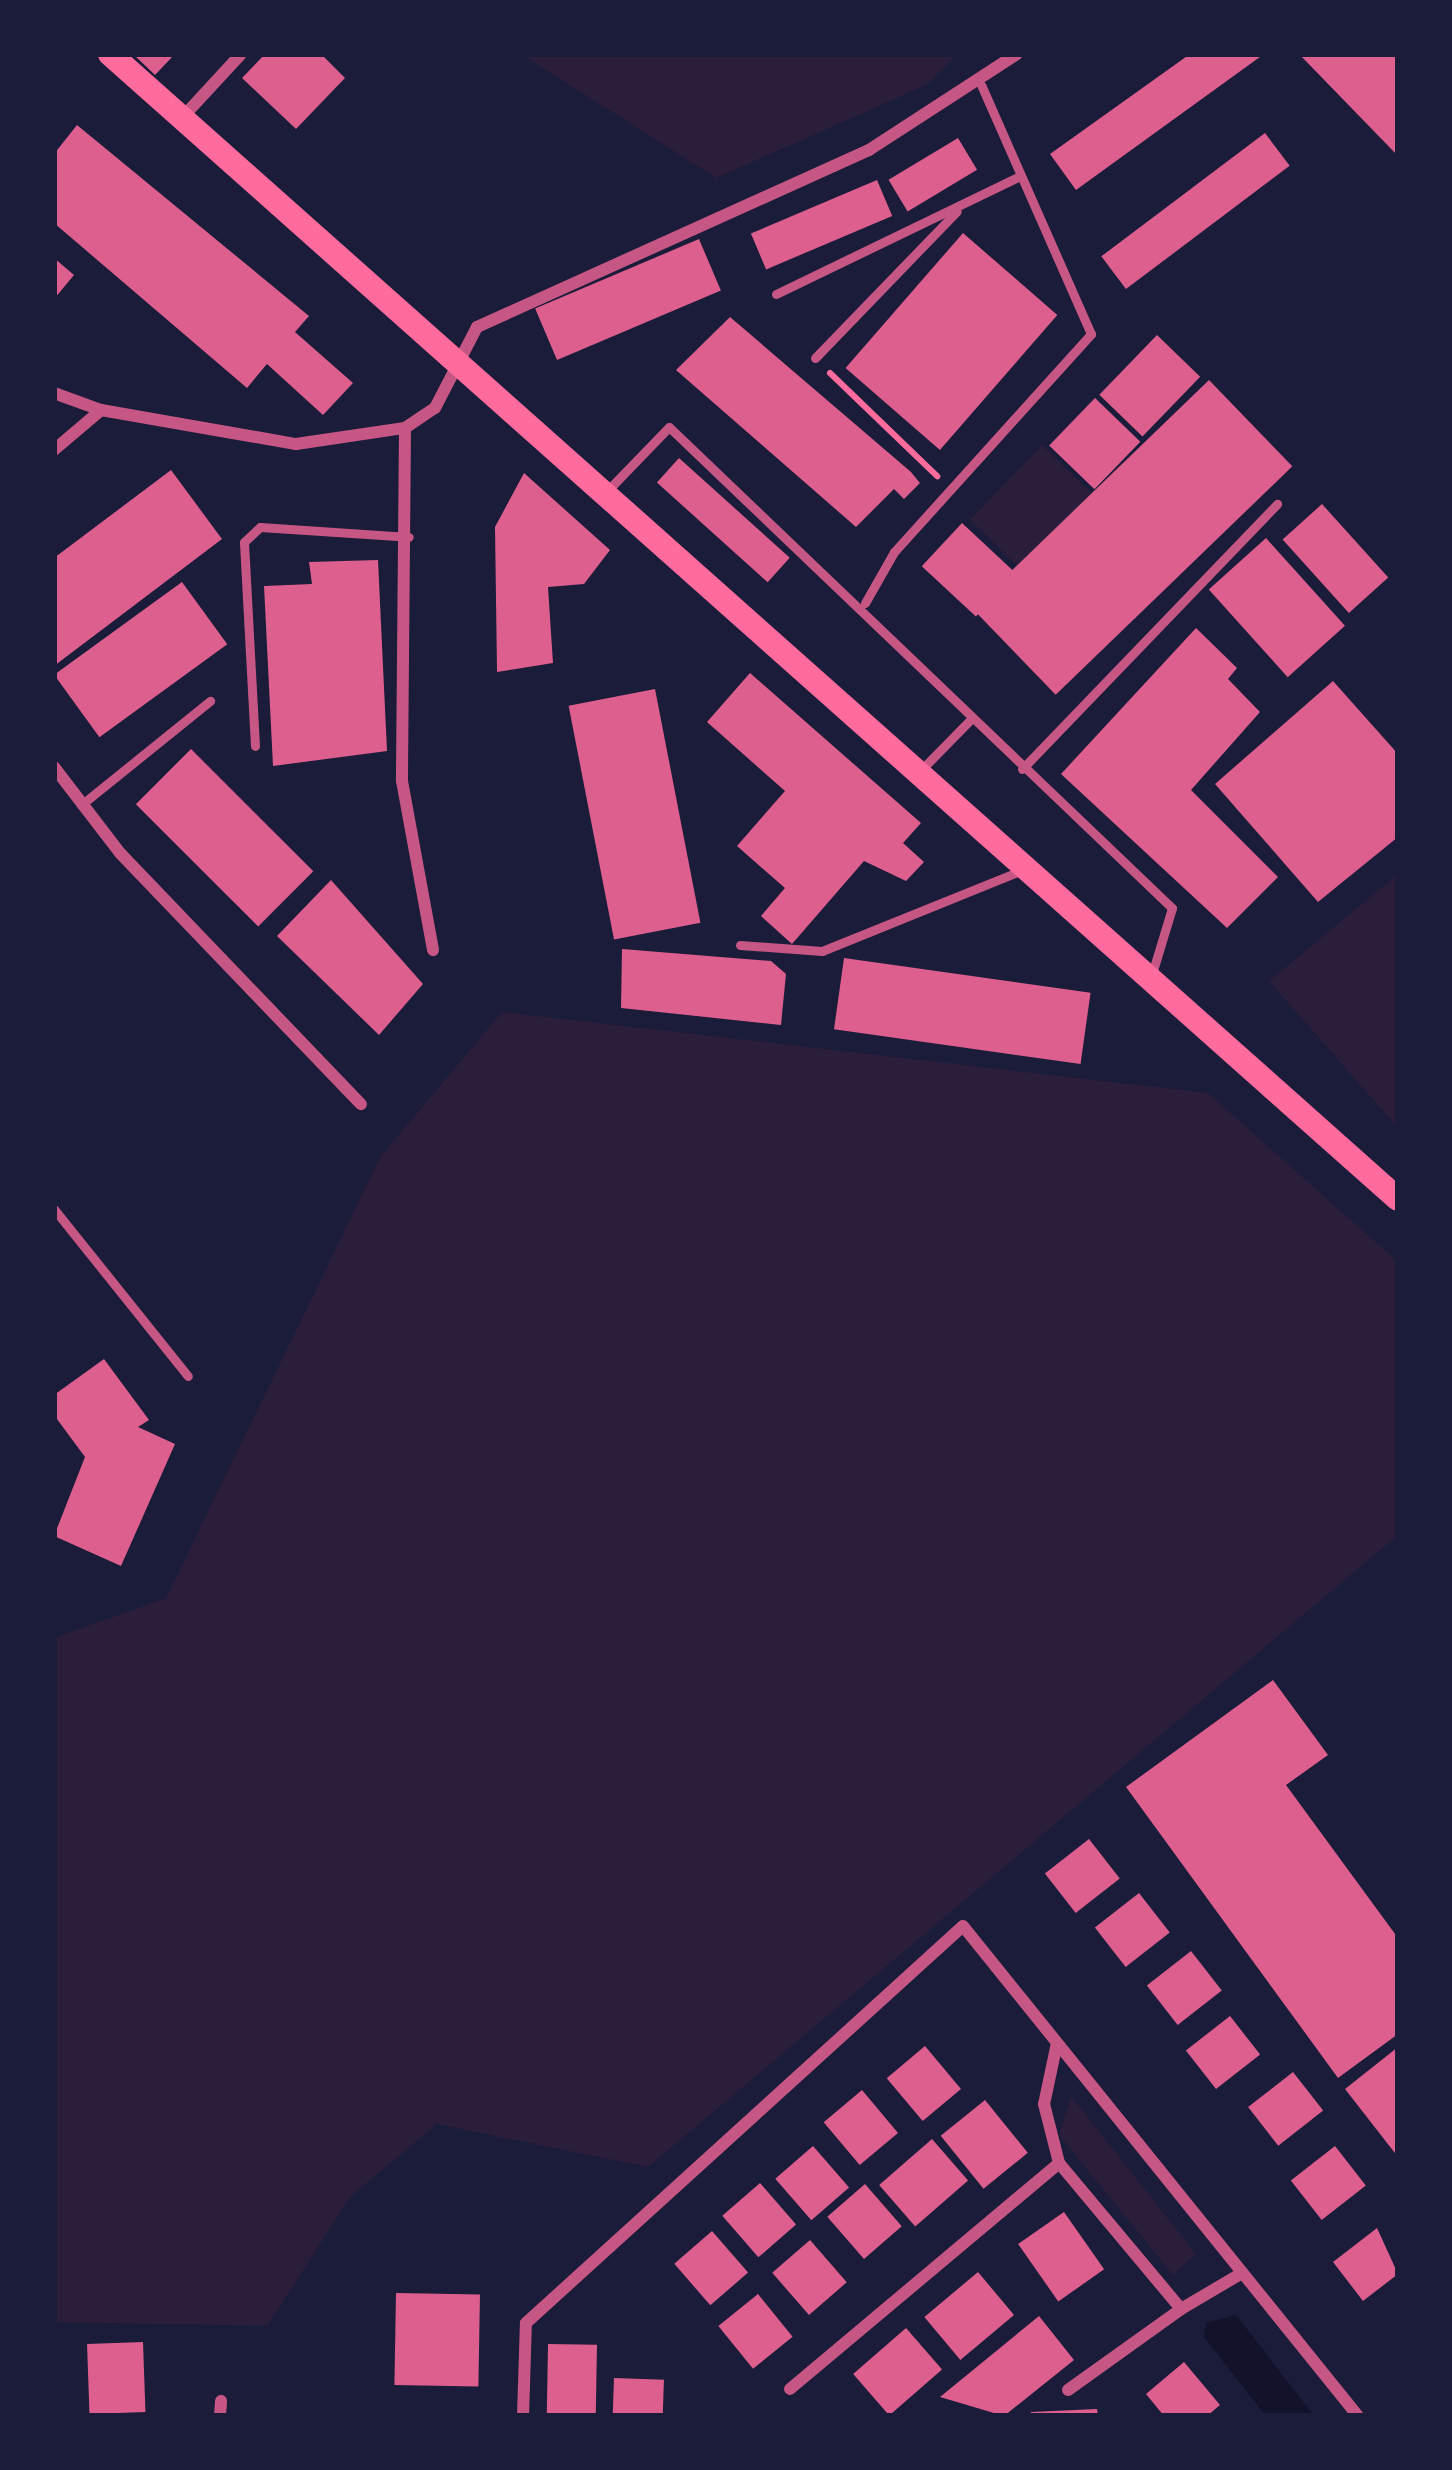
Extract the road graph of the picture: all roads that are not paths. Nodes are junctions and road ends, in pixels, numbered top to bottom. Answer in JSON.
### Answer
{"nodes":[{"id":1,"x":110,"y":54,"type":"edge"},
{"id":2,"x":241,"y":54,"type":"edge"},
{"id":3,"x":1017,"y":54,"type":"edge"},
{"id":4,"x":981,"y":85,"type":"junction"},
{"id":5,"x":182,"y":119,"type":"junction"},
{"id":6,"x":1018,"y":176,"type":"junction"},
{"id":7,"x":964,"y":203,"type":"junction"},
{"id":8,"x":776,"y":294,"type":"dead end"},
{"id":9,"x":815,"y":358,"type":"road end"},
{"id":10,"x":464,"y":365,"type":"junction"},
{"id":11,"x":54,"y":393,"type":"edge"},
{"id":12,"x":101,"y":410,"type":"junction"},
{"id":13,"x":405,"y":428,"type":"junction"},
{"id":14,"x":54,"y":450,"type":"edge"},
{"id":15,"x":609,"y":489,"type":"junction"},
{"id":16,"x":1277,"y":504,"type":"dead end"},
{"id":17,"x":409,"y":537,"type":"junction"},
{"id":18,"x":865,"y":603,"type":"junction"},
{"id":19,"x":210,"y":700,"type":"dead end"},
{"id":20,"x":972,"y":718,"type":"junction"},
{"id":21,"x":255,"y":746,"type":"dead end"},
{"id":22,"x":54,"y":767,"type":"edge"},
{"id":23,"x":1022,"y":769,"type":"junction"},
{"id":24,"x":920,"y":770,"type":"junction"},
{"id":25,"x":81,"y":805,"type":"junction"},
{"id":26,"x":1028,"y":868,"type":"junction"},
{"id":27,"x":740,"y":945,"type":"dead end"},
{"id":28,"x":433,"y":950,"type":"dead end"},
{"id":29,"x":1151,"y":976,"type":"junction"},
{"id":30,"x":361,"y":1104,"type":"dead end"},
{"id":31,"x":1398,"y":1198,"type":"edge"},
{"id":32,"x":54,"y":1209,"type":"edge"},
{"id":33,"x":188,"y":1376,"type":"dead end"},
{"id":34,"x":1057,"y":2042,"type":"junction"},
{"id":35,"x":1059,"y":2163,"type":"junction"},
{"id":36,"x":1242,"y":2273,"type":"junction"},
{"id":37,"x":1181,"y":2309,"type":"junction"},
{"id":38,"x":790,"y":2389,"type":"dead end"},
{"id":39,"x":1068,"y":2390,"type":"dead end"},
{"id":40,"x":523,"y":2416,"type":"edge"},
{"id":41,"x":1358,"y":2416,"type":"edge"}],
"edges":[{"from":1,"to":5,"type":"main road"},
{"from":2,"to":5,"type":"street"},
{"from":3,"to":4,"type":"street"},
{"from":4,"to":6,"type":"lane"},
{"from":4,"to":10,"type":"street"},
{"from":5,"to":10,"type":"main road"},
{"from":6,"to":7,"type":"lane"},
{"from":6,"to":18,"type":"lane"},
{"from":7,"to":8,"type":"lane"},
{"from":7,"to":9,"type":"lane"},
{"from":10,"to":13,"type":"street"},
{"from":10,"to":15,"type":"main road"},
{"from":11,"to":12,"type":"street"},
{"from":12,"to":13,"type":"street"},
{"from":12,"to":14,"type":"street"},
{"from":13,"to":17,"type":"street"},
{"from":15,"to":18,"type":"lane"},
{"from":15,"to":24,"type":"main road"},
{"from":16,"to":23,"type":"lane"},
{"from":17,"to":21,"type":"lane"},
{"from":17,"to":28,"type":"street"},
{"from":18,"to":20,"type":"lane"},
{"from":19,"to":25,"type":"lane"},
{"from":20,"to":23,"type":"lane"},
{"from":20,"to":24,"type":"lane"},
{"from":22,"to":25,"type":"street"},
{"from":23,"to":29,"type":"lane"},
{"from":24,"to":26,"type":"main road"},
{"from":25,"to":30,"type":"street"},
{"from":26,"to":27,"type":"lane"},
{"from":26,"to":29,"type":"main road"},
{"from":29,"to":31,"type":"main road"},
{"from":32,"to":33,"type":"lane"},
{"from":34,"to":35,"type":"street"},
{"from":34,"to":36,"type":"street"},
{"from":34,"to":40,"type":"street"},
{"from":35,"to":37,"type":"street"},
{"from":35,"to":38,"type":"street"},
{"from":36,"to":37,"type":"street"},
{"from":36,"to":41,"type":"street"},
{"from":37,"to":39,"type":"street"}]}
